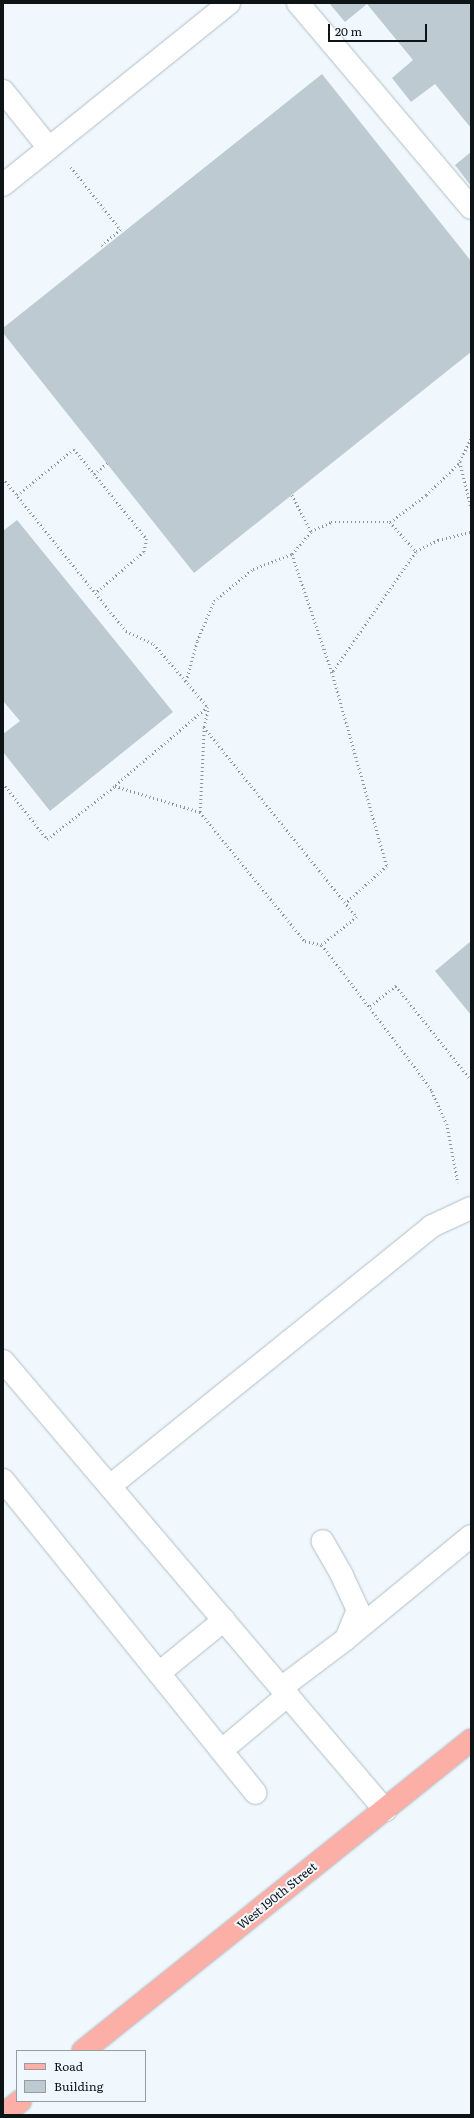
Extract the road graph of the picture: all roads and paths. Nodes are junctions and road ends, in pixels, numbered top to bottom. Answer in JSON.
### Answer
{"nodes":[{"id":1,"x":229,"y":3,"type":"edge"},
{"id":2,"x":298,"y":3,"type":"edge"},
{"id":3,"x":3,"y":91,"type":"edge"},
{"id":4,"x":51,"y":146,"type":"junction"},
{"id":5,"x":3,"y":184,"type":"edge"},
{"id":6,"x":471,"y":208,"type":"edge"},
{"id":7,"x":104,"y":247,"type":"dead end"},
{"id":8,"x":471,"y":439,"type":"edge"},
{"id":9,"x":460,"y":462,"type":"junction"},
{"id":10,"x":107,"y":463,"type":"dead end"},
{"id":11,"x":94,"y":474,"type":"junction"},
{"id":12,"x":3,"y":478,"type":"edge"},
{"id":13,"x":17,"y":495,"type":"junction"},
{"id":14,"x":292,"y":495,"type":"dead end"},
{"id":15,"x":471,"y":507,"type":"edge"},
{"id":16,"x":390,"y":522,"type":"junction"},
{"id":17,"x":311,"y":531,"type":"junction"},
{"id":18,"x":471,"y":532,"type":"edge"},
{"id":19,"x":416,"y":551,"type":"junction"},
{"id":20,"x":292,"y":554,"type":"junction"},
{"id":21,"x":96,"y":593,"type":"junction"},
{"id":22,"x":332,"y":672,"type":"junction"},
{"id":23,"x":186,"y":681,"type":"junction"},
{"id":24,"x":208,"y":707,"type":"junction"},
{"id":25,"x":204,"y":727,"type":"junction"},
{"id":26,"x":3,"y":783,"type":"edge"},
{"id":27,"x":115,"y":786,"type":"junction"},
{"id":28,"x":200,"y":812,"type":"junction"},
{"id":29,"x":346,"y":903,"type":"junction"},
{"id":30,"x":322,"y":945,"type":"junction"},
{"id":31,"x":370,"y":1006,"type":"junction"},
{"id":32,"x":471,"y":1080,"type":"edge"},
{"id":33,"x":467,"y":1210,"type":"edge"},
{"id":34,"x":3,"y":1362,"type":"edge"},
{"id":35,"x":3,"y":1480,"type":"edge"},
{"id":36,"x":110,"y":1486,"type":"junction"},
{"id":37,"x":471,"y":1536,"type":"edge"},
{"id":38,"x":322,"y":1541,"type":"dead end"},
{"id":39,"x":224,"y":1620,"type":"junction"},
{"id":40,"x":346,"y":1639,"type":"junction"},
{"id":41,"x":160,"y":1673,"type":"junction"},
{"id":42,"x":284,"y":1691,"type":"junction"},
{"id":43,"x":471,"y":1740,"type":"edge"},
{"id":44,"x":222,"y":1750,"type":"junction"},
{"id":45,"x":256,"y":1793,"type":"dead end"},
{"id":46,"x":385,"y":1810,"type":"junction"},
{"id":47,"x":84,"y":2050,"type":"edge"},
{"id":48,"x":19,"y":2102,"type":"edge"},
{"id":49,"x":3,"y":2115,"type":"edge"}],
"edges":[{"from":1,"to":4,"type":"street"},
{"from":2,"to":6,"type":"street"},
{"from":3,"to":4,"type":"street"},
{"from":4,"to":5,"type":"street"},
{"from":4,"to":7,"type":"path"},
{"from":8,"to":9,"type":"path"},
{"from":9,"to":15,"type":"path"},
{"from":9,"to":16,"type":"path"},
{"from":10,"to":11,"type":"path"},
{"from":11,"to":13,"type":"path"},
{"from":11,"to":21,"type":"path"},
{"from":12,"to":13,"type":"path"},
{"from":13,"to":21,"type":"path"},
{"from":14,"to":17,"type":"path"},
{"from":16,"to":17,"type":"path"},
{"from":16,"to":19,"type":"path"},
{"from":17,"to":20,"type":"path"},
{"from":18,"to":19,"type":"path"},
{"from":19,"to":22,"type":"path"},
{"from":20,"to":22,"type":"path"},
{"from":20,"to":23,"type":"path"},
{"from":21,"to":23,"type":"path"},
{"from":22,"to":29,"type":"path"},
{"from":23,"to":24,"type":"path"},
{"from":24,"to":25,"type":"path"},
{"from":24,"to":27,"type":"path"},
{"from":25,"to":28,"type":"path"},
{"from":25,"to":29,"type":"path"},
{"from":26,"to":27,"type":"path"},
{"from":27,"to":28,"type":"path"},
{"from":28,"to":30,"type":"path"},
{"from":29,"to":30,"type":"path"},
{"from":30,"to":31,"type":"path"},
{"from":31,"to":32,"type":"path"},
{"from":31,"to":33,"type":"path"},
{"from":33,"to":36,"type":"street"},
{"from":34,"to":36,"type":"street"},
{"from":35,"to":41,"type":"street"},
{"from":36,"to":39,"type":"street"},
{"from":37,"to":40,"type":"street"},
{"from":38,"to":40,"type":"street"},
{"from":39,"to":41,"type":"street"},
{"from":39,"to":42,"type":"street"},
{"from":40,"to":42,"type":"street"},
{"from":41,"to":44,"type":"street"},
{"from":42,"to":44,"type":"street"},
{"from":42,"to":46,"type":"street"},
{"from":43,"to":46,"type":"main road","name":"West 190th Street"},
{"from":44,"to":45,"type":"street"},
{"from":46,"to":47,"type":"main road","name":"West 190th Street"},
{"from":48,"to":49,"type":"main road"}]}
